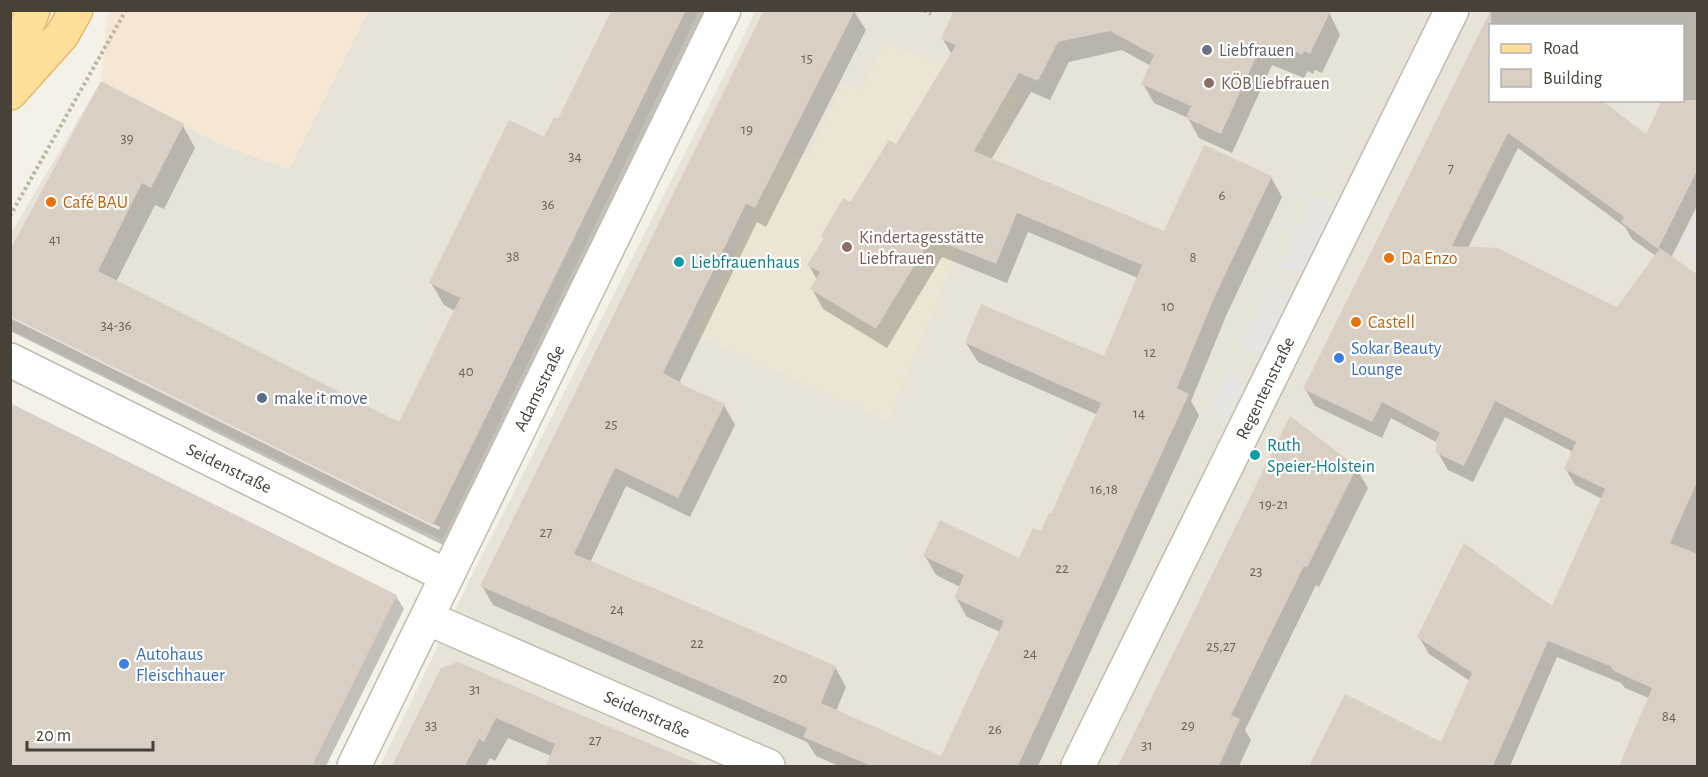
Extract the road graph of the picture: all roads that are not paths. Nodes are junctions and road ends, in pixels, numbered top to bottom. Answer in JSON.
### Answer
{"nodes":[{"id":1,"x":33,"y":10,"type":"edge"},
{"id":2,"x":76,"y":10,"type":"edge"},
{"id":3,"x":724,"y":10,"type":"edge"},
{"id":4,"x":1452,"y":10,"type":"edge"},
{"id":5,"x":10,"y":72,"type":"edge"},
{"id":6,"x":10,"y":93,"type":"edge"},
{"id":7,"x":10,"y":360,"type":"edge"},
{"id":8,"x":447,"y":576,"type":"junction"},
{"id":9,"x":427,"y":618,"type":"junction"},
{"id":10,"x":354,"y":766,"type":"edge"},
{"id":11,"x":768,"y":766,"type":"edge"},
{"id":12,"x":1078,"y":766,"type":"edge"}],
"edges":[{"from":1,"to":5,"type":"main road"},
{"from":2,"to":6,"type":"main road"},
{"from":3,"to":8,"type":"street","name":"Adamsstraße"},
{"from":4,"to":12,"type":"street","name":"Regentenstraße"},
{"from":7,"to":8,"type":"street","name":"Seidenstraße"},
{"from":8,"to":9,"type":"street","name":"Adamsstraße"},
{"from":9,"to":10,"type":"street","name":"Adamsstraße"},
{"from":9,"to":11,"type":"street","name":"Seidenstraße"}]}
